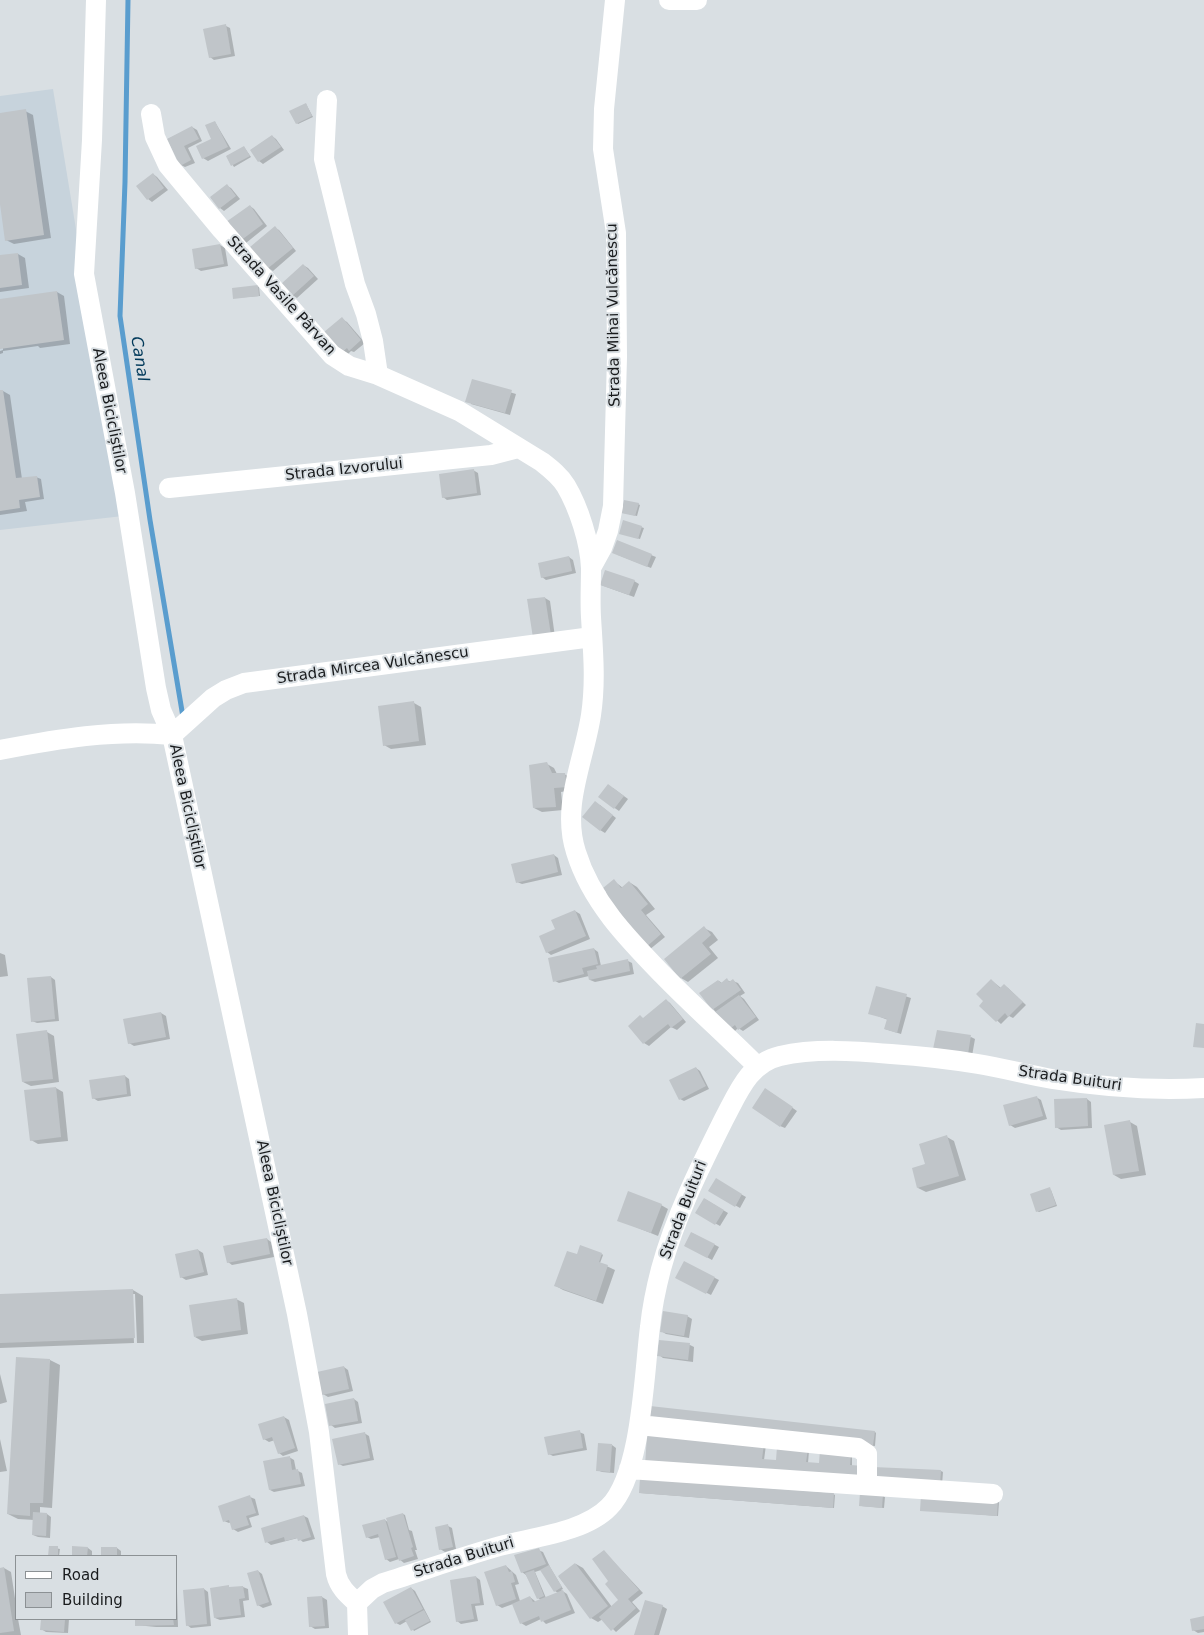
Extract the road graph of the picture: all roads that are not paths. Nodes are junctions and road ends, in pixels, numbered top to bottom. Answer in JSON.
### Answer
{"nodes":[{"id":1,"x":96,"y":0,"type":"edge"},
{"id":2,"x":615,"y":0,"type":"edge"},
{"id":3,"x":669,"y":0,"type":"edge"},
{"id":4,"x":696,"y":0,"type":"edge"},
{"id":5,"x":327,"y":100,"type":"dead end"},
{"id":6,"x":151,"y":114,"type":"dead end"},
{"id":7,"x":378,"y":375,"type":"junction"},
{"id":8,"x":518,"y":448,"type":"junction"},
{"id":9,"x":169,"y":488,"type":"dead end"},
{"id":10,"x":591,"y":568,"type":"junction"},
{"id":11,"x":592,"y":637,"type":"junction"},
{"id":12,"x":172,"y":735,"type":"junction"},
{"id":13,"x":0,"y":750,"type":"edge"},
{"id":14,"x":757,"y":1066,"type":"junction"},
{"id":15,"x":1204,"y":1088,"type":"edge"},
{"id":16,"x":639,"y":1425,"type":"junction"},
{"id":17,"x":629,"y":1469,"type":"junction"},
{"id":18,"x":866,"y":1485,"type":"junction"},
{"id":19,"x":993,"y":1494,"type":"dead end"},
{"id":20,"x":357,"y":1603,"type":"junction"},
{"id":21,"x":358,"y":1635,"type":"edge"}],
"edges":[{"from":1,"to":12,"type":"street","name":"Aleea Bicicliștilor"},
{"from":2,"to":10,"type":"street","name":"Strada Mihai Vulcănescu"},
{"from":3,"to":4,"type":"street"},
{"from":5,"to":7,"type":"street"},
{"from":6,"to":7,"type":"street","name":"Strada Vasile Pârvan"},
{"from":7,"to":8,"type":"street","name":"Strada Vasile Pârvan"},
{"from":8,"to":9,"type":"street","name":"Strada Izvorului"},
{"from":8,"to":10,"type":"street"},
{"from":10,"to":11,"type":"street"},
{"from":11,"to":12,"type":"street","name":"Strada Mircea Vulcănescu"},
{"from":11,"to":14,"type":"street"},
{"from":12,"to":13,"type":"street"},
{"from":12,"to":20,"type":"street","name":"Aleea Bicicliștilor"},
{"from":14,"to":15,"type":"street","name":"Strada Buituri"},
{"from":14,"to":16,"type":"street","name":"Strada Buituri"},
{"from":16,"to":17,"type":"street","name":"Strada Buituri"},
{"from":16,"to":18,"type":"street"},
{"from":17,"to":18,"type":"street"},
{"from":17,"to":20,"type":"street","name":"Strada Buituri"},
{"from":18,"to":19,"type":"street"},
{"from":20,"to":21,"type":"street"}]}
